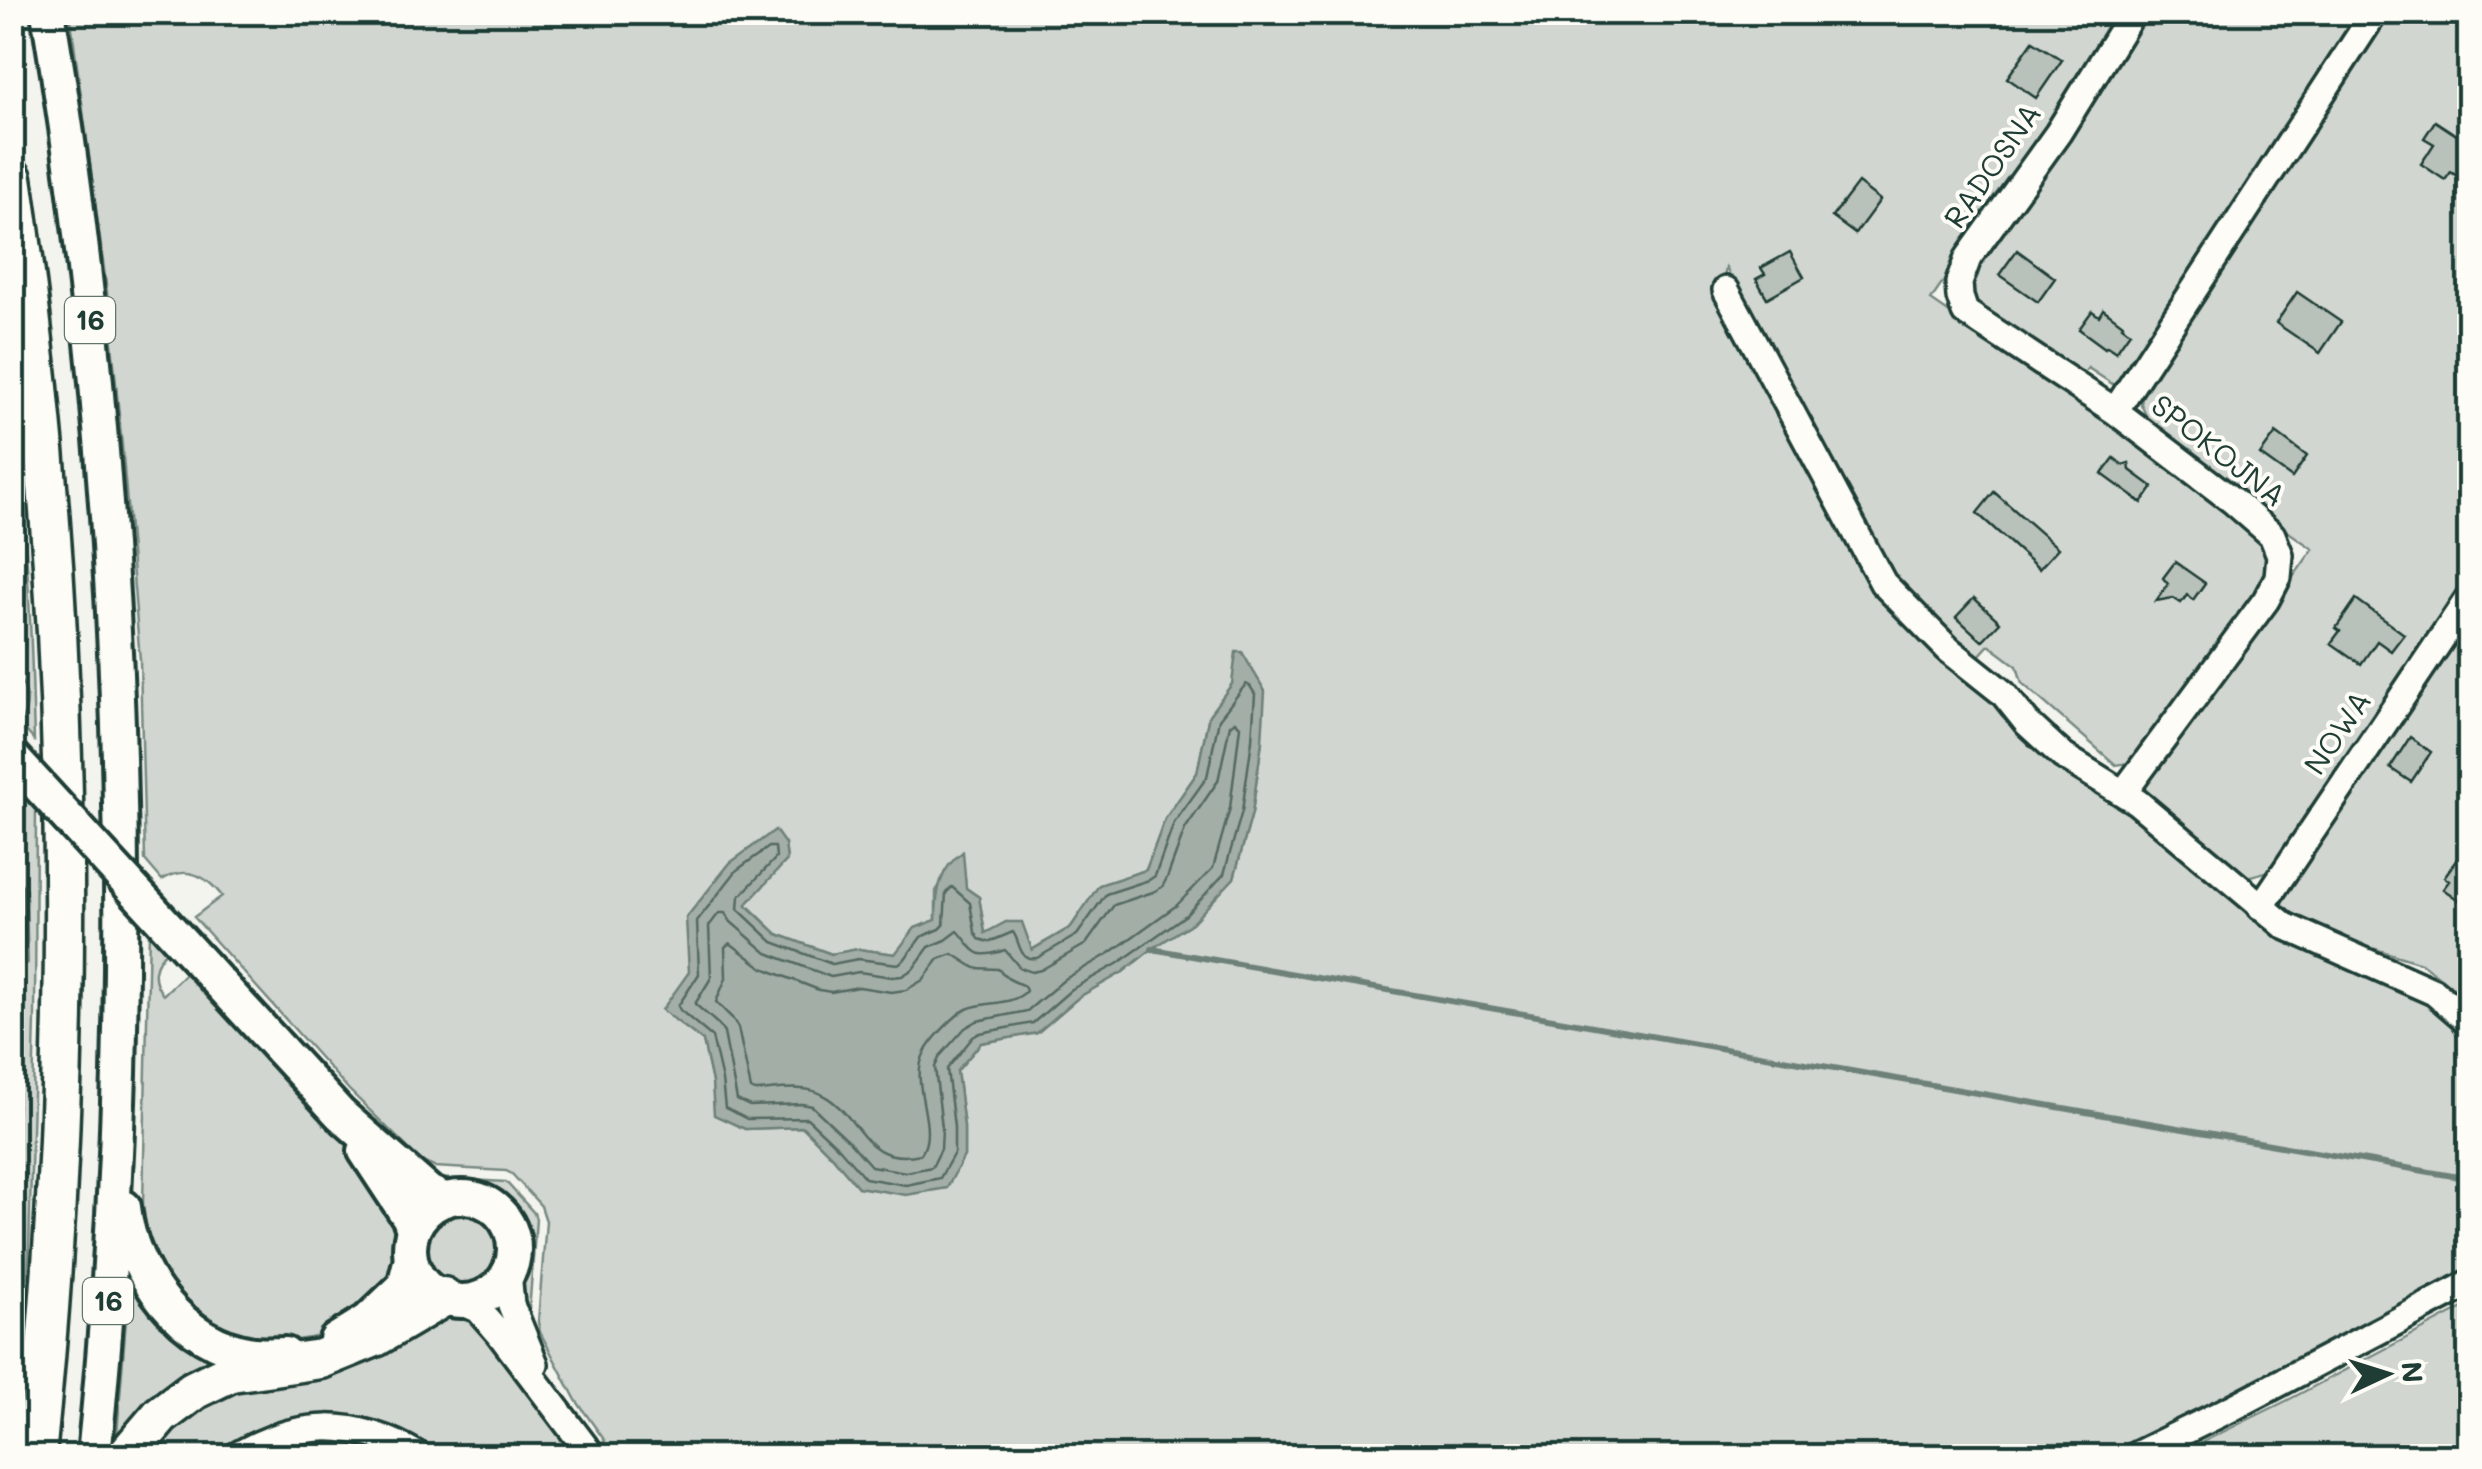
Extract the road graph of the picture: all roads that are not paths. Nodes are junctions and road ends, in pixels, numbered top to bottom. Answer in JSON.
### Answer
{"nodes":[{"id":1,"x":48,"y":12,"type":"edge"},
{"id":2,"x":2133,"y":12,"type":"edge"},
{"id":3,"x":2376,"y":12,"type":"edge"},
{"id":4,"x":12,"y":178,"type":"edge"},
{"id":5,"x":1726,"y":290,"type":"dead end"},
{"id":6,"x":12,"y":383,"type":"edge"},
{"id":7,"x":2114,"y":411,"type":"junction"},
{"id":8,"x":45,"y":466,"type":"junction"},
{"id":9,"x":2470,"y":596,"type":"edge"},
{"id":10,"x":12,"y":756,"type":"edge"},
{"id":11,"x":2124,"y":792,"type":"junction"},
{"id":12,"x":2261,"y":907,"type":"junction"},
{"id":13,"x":2470,"y":1027,"type":"edge"},
{"id":14,"x":340,"y":1114,"type":"junction"},
{"id":15,"x":117,"y":1146,"type":"junction"},
{"id":16,"x":446,"y":1200,"type":"junction"},
{"id":17,"x":412,"y":1244,"type":"junction"},
{"id":18,"x":508,"y":1272,"type":"junction"},
{"id":19,"x":2470,"y":1282,"type":"edge"},
{"id":20,"x":450,"y":1299,"type":"junction"},
{"id":21,"x":548,"y":1396,"type":"junction"},
{"id":22,"x":36,"y":1456,"type":"edge"},
{"id":23,"x":94,"y":1456,"type":"edge"},
{"id":24,"x":126,"y":1456,"type":"edge"},
{"id":25,"x":236,"y":1456,"type":"edge"},
{"id":26,"x":419,"y":1456,"type":"edge"},
{"id":27,"x":592,"y":1456,"type":"edge"},
{"id":28,"x":2134,"y":1456,"type":"edge"}],
"edges":[{"from":1,"to":15,"type":"main road","number":"16"},
{"from":2,"to":7,"type":"street","name":"RADOSNA"},
{"from":3,"to":7,"type":"street","name":"SPOKOJNA"},
{"from":4,"to":8,"type":"highway"},
{"from":5,"to":11,"type":"street"},
{"from":6,"to":8,"type":"highway"},
{"from":7,"to":11,"type":"street","name":"SPOKOJNA"},
{"from":8,"to":22,"type":"highway"},
{"from":9,"to":12,"type":"street","name":"NOWA"},
{"from":10,"to":14,"type":"main road","bridge":true},
{"from":11,"to":12,"type":"street"},
{"from":12,"to":13,"type":"street"},
{"from":14,"to":16,"type":"main road"},
{"from":14,"to":17,"type":"main road"},
{"from":15,"to":17,"type":"main road"},
{"from":15,"to":23,"type":"main road","number":"16"},
{"from":16,"to":17,"type":"main road"},
{"from":16,"to":18,"type":"main road"},
{"from":17,"to":20,"type":"main road"},
{"from":18,"to":20,"type":"main road"},
{"from":18,"to":21,"type":"street"},
{"from":19,"to":28,"type":"street"},
{"from":20,"to":21,"type":"street"},
{"from":20,"to":24,"type":"highway"},
{"from":21,"to":27,"type":"street"},
{"from":25,"to":26,"type":"street"}]}
